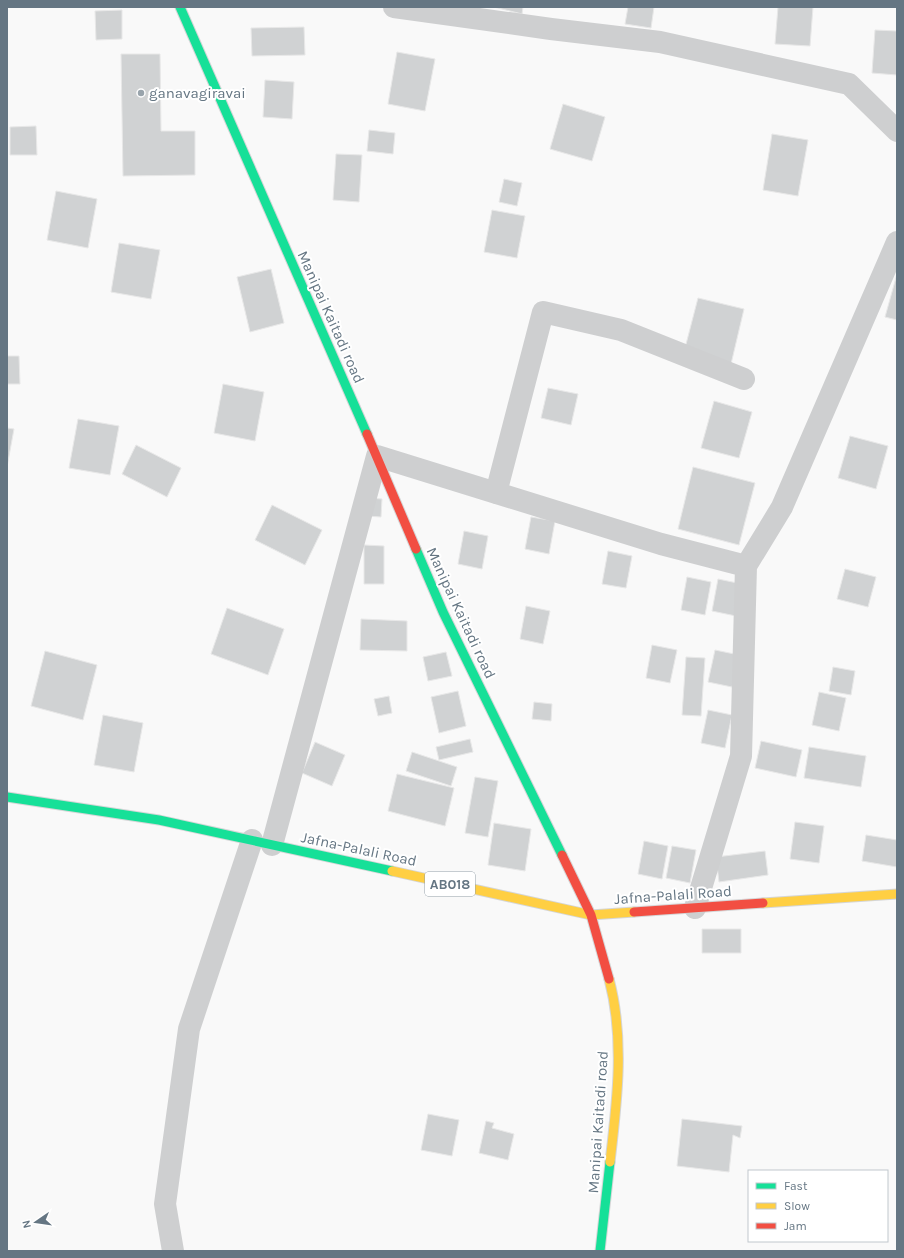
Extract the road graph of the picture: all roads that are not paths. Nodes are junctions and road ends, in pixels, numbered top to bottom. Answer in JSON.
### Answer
{"nodes":[{"id":1,"x":180,"y":7,"type":"edge"},
{"id":2,"x":394,"y":7,"type":"edge"},
{"id":3,"x":897,"y":131,"type":"edge"},
{"id":4,"x":897,"y":242,"type":"edge"},
{"id":5,"x":744,"y":379,"type":"dead end"},
{"id":6,"x":377,"y":456,"type":"junction"},
{"id":7,"x":496,"y":493,"type":"junction"},
{"id":8,"x":746,"y":566,"type":"junction"},
{"id":9,"x":7,"y":797,"type":"edge"},
{"id":10,"x":262,"y":842,"type":"junction"},
{"id":11,"x":897,"y":894,"type":"edge"},
{"id":12,"x":695,"y":908,"type":"junction"},
{"id":13,"x":591,"y":915,"type":"junction"},
{"id":14,"x":173,"y":1251,"type":"edge"},
{"id":15,"x":600,"y":1251,"type":"edge"}],
"edges":[{"from":1,"to":6,"type":"main road","name":"Manipai Kaitadi road"},
{"from":2,"to":3,"type":"street"},
{"from":4,"to":8,"type":"street"},
{"from":5,"to":7,"type":"street"},
{"from":6,"to":7,"type":"street"},
{"from":6,"to":10,"type":"street"},
{"from":6,"to":13,"type":"main road","name":"Manipai Kaitadi road"},
{"from":7,"to":8,"type":"street"},
{"from":8,"to":12,"type":"street"},
{"from":9,"to":10,"type":"main road","name":"Jafna-Palali Road","number":"AB018"},
{"from":10,"to":13,"type":"main road","name":"Jafna-Palali Road","number":"AB018"},
{"from":10,"to":14,"type":"street"},
{"from":11,"to":12,"type":"main road","name":"Jafna-Palali Road","number":"AB018"},
{"from":12,"to":13,"type":"main road","name":"Jafna-Palali Road","number":"AB018"},
{"from":13,"to":15,"type":"main road","name":"Manipai Kaitadi road"}]}
